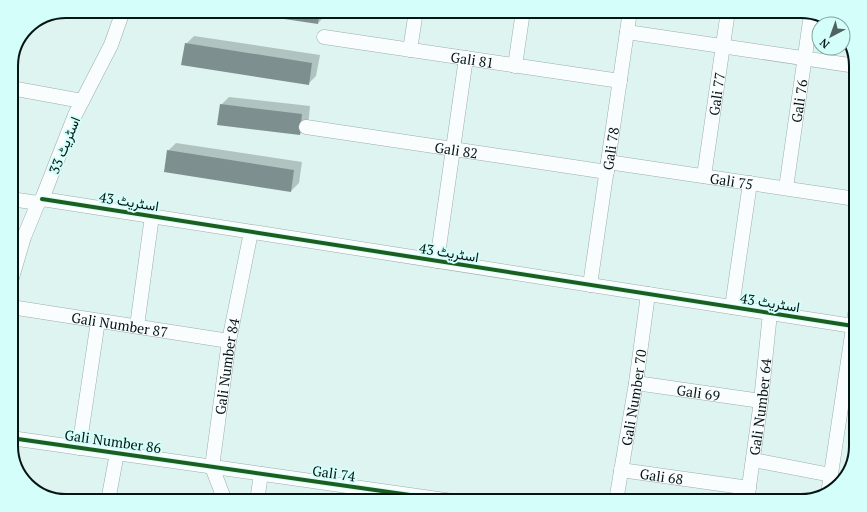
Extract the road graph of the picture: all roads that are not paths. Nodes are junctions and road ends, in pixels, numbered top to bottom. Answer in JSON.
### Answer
{"nodes":[{"id":1,"x":121,"y":18,"type":"edge"},
{"id":2,"x":415,"y":18,"type":"edge"},
{"id":3,"x":522,"y":18,"type":"edge"},
{"id":4,"x":629,"y":18,"type":"edge"},
{"id":5,"x":727,"y":18,"type":"edge"},
{"id":6,"x":810,"y":19,"type":"edge"},
{"id":7,"x":627,"y":32,"type":"junction"},
{"id":8,"x":324,"y":37,"type":"dead end"},
{"id":9,"x":723,"y":46,"type":"junction"},
{"id":10,"x":410,"y":50,"type":"junction"},
{"id":11,"x":466,"y":58,"type":"junction"},
{"id":12,"x":805,"y":58,"type":"junction"},
{"id":13,"x":849,"y":65,"type":"edge"},
{"id":14,"x":515,"y":66,"type":"junction"},
{"id":15,"x":620,"y":82,"type":"junction"},
{"id":16,"x":18,"y":89,"type":"edge"},
{"id":17,"x":82,"y":101,"type":"junction"},
{"id":18,"x":306,"y":127,"type":"dead end"},
{"id":19,"x":453,"y":149,"type":"junction"},
{"id":20,"x":608,"y":167,"type":"junction"},
{"id":21,"x":704,"y":176,"type":"junction"},
{"id":22,"x":750,"y":183,"type":"junction"},
{"id":23,"x":786,"y":188,"type":"junction"},
{"id":24,"x":849,"y":198,"type":"edge"},
{"id":25,"x":18,"y":199,"type":"edge"},
{"id":26,"x":40,"y":201,"type":"junction"},
{"id":27,"x":152,"y":216,"type":"junction"},
{"id":28,"x":251,"y":232,"type":"junction"},
{"id":29,"x":18,"y":257,"type":"edge"},
{"id":30,"x":436,"y":261,"type":"junction"},
{"id":31,"x":590,"y":285,"type":"junction"},
{"id":32,"x":648,"y":294,"type":"junction"},
{"id":33,"x":732,"y":307,"type":"junction"},
{"id":34,"x":18,"y":308,"type":"edge"},
{"id":35,"x":770,"y":313,"type":"junction"},
{"id":36,"x":98,"y":320,"type":"junction"},
{"id":37,"x":849,"y":325,"type":"edge"},
{"id":38,"x":138,"y":326,"type":"junction"},
{"id":39,"x":229,"y":341,"type":"junction"},
{"id":40,"x":849,"y":353,"type":"edge"},
{"id":41,"x":636,"y":383,"type":"junction"},
{"id":42,"x":761,"y":401,"type":"junction"},
{"id":43,"x":18,"y":439,"type":"edge"},
{"id":44,"x":79,"y":448,"type":"junction"},
{"id":45,"x":117,"y":453,"type":"junction"},
{"id":46,"x":753,"y":460,"type":"junction"},
{"id":47,"x":212,"y":467,"type":"junction"},
{"id":48,"x":622,"y":470,"type":"junction"},
{"id":49,"x":261,"y":474,"type":"junction"},
{"id":50,"x":831,"y":475,"type":"junction"},
{"id":51,"x":830,"y":484,"type":"edge"},
{"id":52,"x":109,"y":494,"type":"edge"},
{"id":53,"x":222,"y":494,"type":"edge"},
{"id":54,"x":258,"y":494,"type":"edge"},
{"id":55,"x":393,"y":494,"type":"edge"},
{"id":56,"x":617,"y":494,"type":"edge"},
{"id":57,"x":743,"y":494,"type":"edge"},
{"id":58,"x":748,"y":494,"type":"edge"}],
"edges":[{"from":1,"to":17,"type":"street","name":"اسٹریٹ 33"},
{"from":2,"to":10,"type":"street"},
{"from":3,"to":14,"type":"street"},
{"from":4,"to":7,"type":"street","name":"Gali 78"},
{"from":5,"to":9,"type":"street","name":"Gali 77"},
{"from":6,"to":12,"type":"street","name":"Gali 76"},
{"from":7,"to":9,"type":"street"},
{"from":7,"to":15,"type":"street","name":"Gali 78"},
{"from":8,"to":10,"type":"street","name":"Gali 81"},
{"from":9,"to":12,"type":"street"},
{"from":9,"to":21,"type":"street","name":"Gali 77"},
{"from":10,"to":11,"type":"street","name":"Gali 81"},
{"from":11,"to":14,"type":"street","name":"Gali 81"},
{"from":11,"to":19,"type":"street"},
{"from":12,"to":13,"type":"street"},
{"from":12,"to":23,"type":"street","name":"Gali 76"},
{"from":14,"to":15,"type":"street","name":"Gali 81"},
{"from":15,"to":20,"type":"street","name":"Gali 78"},
{"from":16,"to":17,"type":"street"},
{"from":17,"to":26,"type":"street","name":"اسٹریٹ 33"},
{"from":18,"to":19,"type":"street","name":"Gali 82"},
{"from":19,"to":20,"type":"street","name":"Gali 82"},
{"from":19,"to":30,"type":"street"},
{"from":20,"to":21,"type":"street","name":"Gali 75"},
{"from":20,"to":31,"type":"street","name":"Gali 78"},
{"from":21,"to":22,"type":"street","name":"Gali 75"},
{"from":22,"to":23,"type":"street","name":"Gali 75"},
{"from":22,"to":33,"type":"street"},
{"from":23,"to":24,"type":"street","name":"Gali 75"},
{"from":25,"to":26,"type":"street","name":"اسٹریٹ 43"},
{"from":26,"to":27,"type":"street","name":"اسٹریٹ 43"},
{"from":26,"to":29,"type":"street","name":"اسٹریٹ 33"},
{"from":27,"to":28,"type":"street","name":"اسٹریٹ 43"},
{"from":27,"to":38,"type":"street"},
{"from":28,"to":30,"type":"street","name":"اسٹریٹ 43"},
{"from":28,"to":39,"type":"street","name":"Gali Number 84"},
{"from":30,"to":31,"type":"street","name":"اسٹریٹ 43"},
{"from":31,"to":32,"type":"street","name":"اسٹریٹ 43"},
{"from":32,"to":33,"type":"street","name":"اسٹریٹ 43"},
{"from":32,"to":41,"type":"street","name":"Gali Number 70"},
{"from":33,"to":35,"type":"street","name":"اسٹریٹ 43"},
{"from":34,"to":36,"type":"street","name":"Gali Number 87"},
{"from":35,"to":37,"type":"street","name":"اسٹریٹ 43"},
{"from":35,"to":42,"type":"street","name":"Gali Number 64"},
{"from":36,"to":38,"type":"street","name":"Gali Number 87"},
{"from":36,"to":44,"type":"street"},
{"from":38,"to":39,"type":"street","name":"Gali Number 87"},
{"from":39,"to":47,"type":"street","name":"Gali Number 84"},
{"from":40,"to":50,"type":"street"},
{"from":41,"to":42,"type":"street","name":"Gali 69"},
{"from":41,"to":48,"type":"street","name":"Gali Number 70"},
{"from":42,"to":46,"type":"street","name":"Gali Number 64"},
{"from":43,"to":44,"type":"street","name":"Gali Number 86"},
{"from":44,"to":45,"type":"street","name":"Gali Number 86"},
{"from":45,"to":47,"type":"street","name":"Gali Number 86"},
{"from":45,"to":52,"type":"street"},
{"from":46,"to":50,"type":"street"},
{"from":46,"to":58,"type":"street","name":"Gali Number 64"},
{"from":47,"to":49,"type":"street","name":"Gali 74"},
{"from":47,"to":53,"type":"street","name":"Gali Number 84"},
{"from":48,"to":56,"type":"street","name":"Gali Number 70"},
{"from":48,"to":57,"type":"street","name":"Gali 68"},
{"from":49,"to":54,"type":"street"},
{"from":49,"to":55,"type":"street","name":"Gali 74"},
{"from":50,"to":51,"type":"street"}]}
